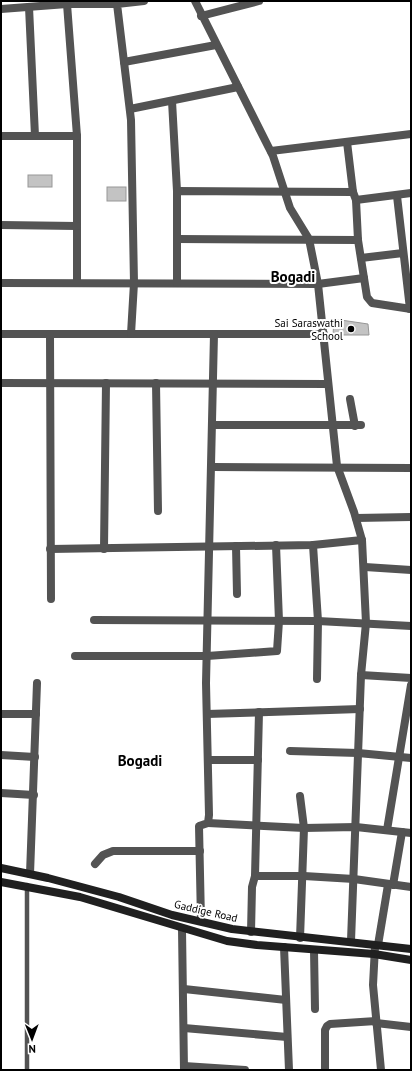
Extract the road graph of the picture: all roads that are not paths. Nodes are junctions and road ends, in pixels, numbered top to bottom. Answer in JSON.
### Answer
{"nodes":[{"id":1,"x":144,"y":1,"type":"edge"},
{"id":2,"x":195,"y":1,"type":"edge"},
{"id":3,"x":259,"y":1,"type":"edge"},
{"id":4,"x":49,"y":3,"type":"edge"},
{"id":5,"x":67,"y":4,"type":"junction"},
{"id":6,"x":117,"y":4,"type":"junction"},
{"id":7,"x":29,"y":7,"type":"junction"},
{"id":8,"x":1,"y":8,"type":"edge"},
{"id":9,"x":201,"y":16,"type":"junction"},
{"id":10,"x":216,"y":45,"type":"junction"},
{"id":11,"x":124,"y":62,"type":"junction"},
{"id":12,"x":238,"y":87,"type":"junction"},
{"id":13,"x":172,"y":101,"type":"junction"},
{"id":14,"x":130,"y":110,"type":"junction"},
{"id":15,"x":411,"y":134,"type":"edge"},
{"id":16,"x":1,"y":136,"type":"edge"},
{"id":17,"x":35,"y":136,"type":"junction"},
{"id":18,"x":77,"y":136,"type":"junction"},
{"id":19,"x":347,"y":142,"type":"junction"},
{"id":20,"x":271,"y":151,"type":"junction"},
{"id":21,"x":177,"y":191,"type":"junction"},
{"id":22,"x":284,"y":191,"type":"junction"},
{"id":23,"x":411,"y":193,"type":"edge"},
{"id":24,"x":355,"y":196,"type":"junction"},
{"id":25,"x":397,"y":196,"type":"junction"},
{"id":26,"x":1,"y":225,"type":"edge"},
{"id":27,"x":77,"y":226,"type":"junction"},
{"id":28,"x":177,"y":239,"type":"junction"},
{"id":29,"x":308,"y":239,"type":"junction"},
{"id":30,"x":358,"y":240,"type":"junction"},
{"id":31,"x":403,"y":253,"type":"junction"},
{"id":32,"x":361,"y":258,"type":"junction"},
{"id":33,"x":364,"y":278,"type":"junction"},
{"id":34,"x":1,"y":283,"type":"edge"},
{"id":35,"x":77,"y":283,"type":"junction"},
{"id":36,"x":134,"y":283,"type":"junction"},
{"id":37,"x":177,"y":283,"type":"junction"},
{"id":38,"x":318,"y":284,"type":"junction"},
{"id":39,"x":410,"y":309,"type":"edge"},
{"id":40,"x":1,"y":334,"type":"edge"},
{"id":41,"x":50,"y":334,"type":"junction"},
{"id":42,"x":131,"y":334,"type":"junction"},
{"id":43,"x":214,"y":334,"type":"junction"},
{"id":44,"x":324,"y":334,"type":"junction"},
{"id":45,"x":1,"y":383,"type":"edge"},
{"id":46,"x":49,"y":383,"type":"junction"},
{"id":47,"x":106,"y":383,"type":"junction"},
{"id":48,"x":156,"y":383,"type":"junction"},
{"id":49,"x":214,"y":383,"type":"junction"},
{"id":50,"x":327,"y":384,"type":"junction"},
{"id":51,"x":350,"y":399,"type":"dead end"},
{"id":52,"x":213,"y":425,"type":"junction"},
{"id":53,"x":332,"y":426,"type":"junction"},
{"id":54,"x":337,"y":466,"type":"junction"},
{"id":55,"x":212,"y":467,"type":"junction"},
{"id":56,"x":411,"y":468,"type":"edge"},
{"id":57,"x":158,"y":511,"type":"dead end"},
{"id":58,"x":411,"y":517,"type":"edge"},
{"id":59,"x":356,"y":518,"type":"junction"},
{"id":60,"x":362,"y":540,"type":"junction"},
{"id":61,"x":276,"y":545,"type":"junction"},
{"id":62,"x":313,"y":545,"type":"junction"},
{"id":63,"x":211,"y":546,"type":"junction"},
{"id":64,"x":236,"y":546,"type":"junction"},
{"id":65,"x":50,"y":549,"type":"junction"},
{"id":66,"x":104,"y":549,"type":"junction"},
{"id":67,"x":365,"y":567,"type":"junction"},
{"id":68,"x":411,"y":570,"type":"edge"},
{"id":69,"x":237,"y":594,"type":"dead end"},
{"id":70,"x":51,"y":598,"type":"dead end"},
{"id":71,"x":208,"y":619,"type":"junction"},
{"id":72,"x":94,"y":620,"type":"dead end"},
{"id":73,"x":279,"y":620,"type":"junction"},
{"id":74,"x":318,"y":621,"type":"junction"},
{"id":75,"x":366,"y":623,"type":"junction"},
{"id":76,"x":411,"y":626,"type":"edge"},
{"id":77,"x":75,"y":656,"type":"dead end"},
{"id":78,"x":207,"y":656,"type":"junction"},
{"id":79,"x":361,"y":676,"type":"junction"},
{"id":80,"x":411,"y":678,"type":"edge"},
{"id":81,"x":317,"y":679,"type":"dead end"},
{"id":82,"x":37,"y":683,"type":"dead end"},
{"id":83,"x":411,"y":685,"type":"edge"},
{"id":84,"x":360,"y":709,"type":"junction"},
{"id":85,"x":259,"y":712,"type":"junction"},
{"id":86,"x":1,"y":714,"type":"edge"},
{"id":87,"x":36,"y":714,"type":"junction"},
{"id":88,"x":207,"y":714,"type":"junction"},
{"id":89,"x":290,"y":751,"type":"dead end"},
{"id":90,"x":358,"y":753,"type":"junction"},
{"id":91,"x":1,"y":755,"type":"edge"},
{"id":92,"x":35,"y":757,"type":"junction"},
{"id":93,"x":398,"y":757,"type":"junction"},
{"id":94,"x":411,"y":758,"type":"edge"},
{"id":95,"x":208,"y":760,"type":"junction"},
{"id":96,"x":258,"y":760,"type":"junction"},
{"id":97,"x":1,"y":793,"type":"edge"},
{"id":98,"x":34,"y":795,"type":"junction"},
{"id":99,"x":300,"y":796,"type":"dead end"},
{"id":100,"x":208,"y":823,"type":"junction"},
{"id":101,"x":256,"y":825,"type":"junction"},
{"id":102,"x":304,"y":828,"type":"junction"},
{"id":103,"x":356,"y":828,"type":"junction"},
{"id":104,"x":387,"y":830,"type":"junction"},
{"id":105,"x":402,"y":832,"type":"junction"},
{"id":106,"x":411,"y":833,"type":"edge"},
{"id":107,"x":200,"y":851,"type":"junction"},
{"id":108,"x":95,"y":864,"type":"dead end"},
{"id":109,"x":1,"y":868,"type":"edge"},
{"id":110,"x":30,"y":874,"type":"junction"},
{"id":111,"x":255,"y":876,"type":"junction"},
{"id":112,"x":304,"y":876,"type":"junction"},
{"id":113,"x":354,"y":879,"type":"junction"},
{"id":114,"x":1,"y":882,"type":"edge"},
{"id":115,"x":27,"y":885,"type":"junction"},
{"id":116,"x":391,"y":885,"type":"junction"},
{"id":117,"x":411,"y":887,"type":"edge"},
{"id":118,"x":201,"y":921,"type":"junction"},
{"id":119,"x":182,"y":929,"type":"junction"},
{"id":120,"x":252,"y":932,"type":"junction"},
{"id":121,"x":300,"y":938,"type":"junction"},
{"id":122,"x":351,"y":941,"type":"junction"},
{"id":123,"x":376,"y":945,"type":"junction"},
{"id":124,"x":284,"y":947,"type":"junction"},
{"id":125,"x":411,"y":949,"type":"edge"},
{"id":126,"x":314,"y":950,"type":"junction"},
{"id":127,"x":374,"y":954,"type":"junction"},
{"id":128,"x":411,"y":960,"type":"edge"},
{"id":129,"x":184,"y":990,"type":"junction"},
{"id":130,"x":286,"y":1000,"type":"junction"},
{"id":131,"x":315,"y":1009,"type":"dead end"},
{"id":132,"x":376,"y":1022,"type":"junction"},
{"id":133,"x":184,"y":1028,"type":"junction"},
{"id":134,"x":411,"y":1028,"type":"edge"},
{"id":135,"x":287,"y":1037,"type":"junction"},
{"id":136,"x":184,"y":1068,"type":"edge"},
{"id":137,"x":27,"y":1070,"type":"edge"},
{"id":138,"x":245,"y":1070,"type":"edge"},
{"id":139,"x":289,"y":1070,"type":"edge"},
{"id":140,"x":325,"y":1070,"type":"edge"},
{"id":141,"x":381,"y":1070,"type":"edge"}],
"edges":[{"from":1,"to":6,"type":"street"},
{"from":2,"to":9,"type":"street"},
{"from":3,"to":9,"type":"street"},
{"from":4,"to":5,"type":"street"},
{"from":4,"to":7,"type":"street"},
{"from":5,"to":6,"type":"street"},
{"from":5,"to":18,"type":"street"},
{"from":6,"to":11,"type":"street"},
{"from":7,"to":8,"type":"street"},
{"from":7,"to":17,"type":"street"},
{"from":9,"to":10,"type":"street"},
{"from":10,"to":11,"type":"street"},
{"from":10,"to":12,"type":"street"},
{"from":11,"to":14,"type":"street"},
{"from":12,"to":13,"type":"street"},
{"from":12,"to":20,"type":"street"},
{"from":13,"to":14,"type":"street"},
{"from":13,"to":21,"type":"street"},
{"from":14,"to":36,"type":"street"},
{"from":15,"to":19,"type":"street"},
{"from":16,"to":17,"type":"street"},
{"from":17,"to":18,"type":"street"},
{"from":18,"to":27,"type":"street"},
{"from":19,"to":20,"type":"street"},
{"from":19,"to":24,"type":"street"},
{"from":20,"to":22,"type":"street"},
{"from":21,"to":22,"type":"street"},
{"from":21,"to":28,"type":"street"},
{"from":22,"to":24,"type":"street"},
{"from":22,"to":29,"type":"street"},
{"from":23,"to":25,"type":"street"},
{"from":24,"to":25,"type":"street"},
{"from":24,"to":30,"type":"street"},
{"from":25,"to":31,"type":"street"},
{"from":26,"to":27,"type":"street"},
{"from":27,"to":35,"type":"street"},
{"from":28,"to":29,"type":"street"},
{"from":28,"to":37,"type":"street"},
{"from":29,"to":30,"type":"street"},
{"from":29,"to":38,"type":"street"},
{"from":30,"to":32,"type":"street"},
{"from":31,"to":32,"type":"street"},
{"from":31,"to":39,"type":"street"},
{"from":32,"to":33,"type":"street"},
{"from":33,"to":38,"type":"street"},
{"from":33,"to":39,"type":"street"},
{"from":34,"to":35,"type":"street"},
{"from":35,"to":36,"type":"street"},
{"from":36,"to":37,"type":"street"},
{"from":36,"to":42,"type":"street"},
{"from":37,"to":38,"type":"street"},
{"from":38,"to":44,"type":"street"},
{"from":40,"to":41,"type":"street"},
{"from":41,"to":42,"type":"street"},
{"from":41,"to":46,"type":"street"},
{"from":42,"to":43,"type":"street"},
{"from":43,"to":44,"type":"street"},
{"from":43,"to":49,"type":"street"},
{"from":44,"to":50,"type":"street"},
{"from":45,"to":46,"type":"street"},
{"from":46,"to":47,"type":"street"},
{"from":46,"to":65,"type":"street"},
{"from":47,"to":48,"type":"street"},
{"from":47,"to":66,"type":"street"},
{"from":48,"to":49,"type":"street"},
{"from":48,"to":57,"type":"street"},
{"from":49,"to":50,"type":"street"},
{"from":49,"to":52,"type":"street"},
{"from":50,"to":53,"type":"street"},
{"from":51,"to":53,"type":"street"},
{"from":52,"to":53,"type":"street"},
{"from":52,"to":55,"type":"street"},
{"from":53,"to":54,"type":"street"},
{"from":54,"to":55,"type":"street"},
{"from":54,"to":56,"type":"street"},
{"from":54,"to":59,"type":"street"},
{"from":55,"to":63,"type":"street"},
{"from":58,"to":59,"type":"street"},
{"from":59,"to":60,"type":"street"},
{"from":60,"to":62,"type":"street"},
{"from":60,"to":67,"type":"street"},
{"from":61,"to":62,"type":"street"},
{"from":61,"to":64,"type":"street"},
{"from":61,"to":73,"type":"street"},
{"from":62,"to":74,"type":"street"},
{"from":63,"to":64,"type":"street"},
{"from":63,"to":66,"type":"street"},
{"from":63,"to":71,"type":"street"},
{"from":64,"to":69,"type":"street"},
{"from":65,"to":66,"type":"street"},
{"from":65,"to":70,"type":"street"},
{"from":67,"to":68,"type":"street"},
{"from":67,"to":75,"type":"street"},
{"from":71,"to":72,"type":"street"},
{"from":71,"to":73,"type":"street"},
{"from":71,"to":78,"type":"street"},
{"from":73,"to":74,"type":"street"},
{"from":73,"to":78,"type":"street"},
{"from":74,"to":75,"type":"street"},
{"from":74,"to":81,"type":"street"},
{"from":75,"to":76,"type":"street"},
{"from":75,"to":79,"type":"street"},
{"from":77,"to":78,"type":"street"},
{"from":78,"to":88,"type":"street"},
{"from":79,"to":80,"type":"street"},
{"from":79,"to":84,"type":"street"},
{"from":82,"to":87,"type":"street"},
{"from":83,"to":93,"type":"street"},
{"from":84,"to":85,"type":"street"},
{"from":84,"to":90,"type":"street"},
{"from":85,"to":88,"type":"street"},
{"from":85,"to":96,"type":"street"},
{"from":86,"to":87,"type":"street"},
{"from":87,"to":92,"type":"street"},
{"from":88,"to":95,"type":"street"},
{"from":89,"to":90,"type":"street"},
{"from":90,"to":93,"type":"street"},
{"from":90,"to":103,"type":"street"},
{"from":91,"to":92,"type":"street"},
{"from":92,"to":98,"type":"street"},
{"from":93,"to":94,"type":"street"},
{"from":93,"to":104,"type":"street"},
{"from":95,"to":96,"type":"street"},
{"from":95,"to":100,"type":"street"},
{"from":96,"to":101,"type":"street"},
{"from":97,"to":98,"type":"street"},
{"from":98,"to":110,"type":"street"},
{"from":99,"to":102,"type":"street"},
{"from":100,"to":101,"type":"street"},
{"from":100,"to":107,"type":"street"},
{"from":101,"to":102,"type":"street"},
{"from":101,"to":111,"type":"street"},
{"from":102,"to":103,"type":"street"},
{"from":102,"to":112,"type":"street"},
{"from":103,"to":104,"type":"street"},
{"from":103,"to":113,"type":"street"},
{"from":104,"to":105,"type":"street"},
{"from":105,"to":106,"type":"street"},
{"from":105,"to":116,"type":"street"},
{"from":107,"to":108,"type":"street"},
{"from":107,"to":118,"type":"street"},
{"from":109,"to":110,"type":"main road","name":"Gaddige Road"},
{"from":110,"to":118,"type":"main road","name":"Gaddige Road"},
{"from":111,"to":112,"type":"street"},
{"from":111,"to":120,"type":"street"},
{"from":112,"to":113,"type":"street"},
{"from":112,"to":121,"type":"street"},
{"from":113,"to":116,"type":"street"},
{"from":113,"to":122,"type":"street"},
{"from":114,"to":115,"type":"main road","name":"Gaddige Road"},
{"from":115,"to":119,"type":"main road","name":"Gaddige Road"},
{"from":115,"to":137,"type":"lane"},
{"from":116,"to":117,"type":"street"},
{"from":116,"to":123,"type":"street"},
{"from":118,"to":120,"type":"main road","name":"Gaddige Road"},
{"from":119,"to":124,"type":"main road","name":"Gaddige Road"},
{"from":119,"to":129,"type":"street"},
{"from":120,"to":121,"type":"main road","name":"Gaddige Road"},
{"from":121,"to":122,"type":"main road","name":"Gaddige Road"},
{"from":122,"to":123,"type":"main road","name":"Gaddige Road"},
{"from":123,"to":125,"type":"main road","name":"Gaddige Road"},
{"from":123,"to":127,"type":"street"},
{"from":124,"to":126,"type":"main road","name":"Gaddige Road"},
{"from":124,"to":130,"type":"street"},
{"from":126,"to":127,"type":"main road","name":"Gaddige Road"},
{"from":126,"to":131,"type":"street"},
{"from":127,"to":128,"type":"main road","name":"Gaddige Road"},
{"from":127,"to":132,"type":"street"},
{"from":129,"to":130,"type":"street"},
{"from":129,"to":133,"type":"street"},
{"from":130,"to":135,"type":"street"},
{"from":132,"to":134,"type":"street"},
{"from":132,"to":140,"type":"street"},
{"from":132,"to":141,"type":"street"},
{"from":133,"to":135,"type":"street"},
{"from":133,"to":136,"type":"street"},
{"from":135,"to":139,"type":"street"},
{"from":136,"to":138,"type":"street"}]}
